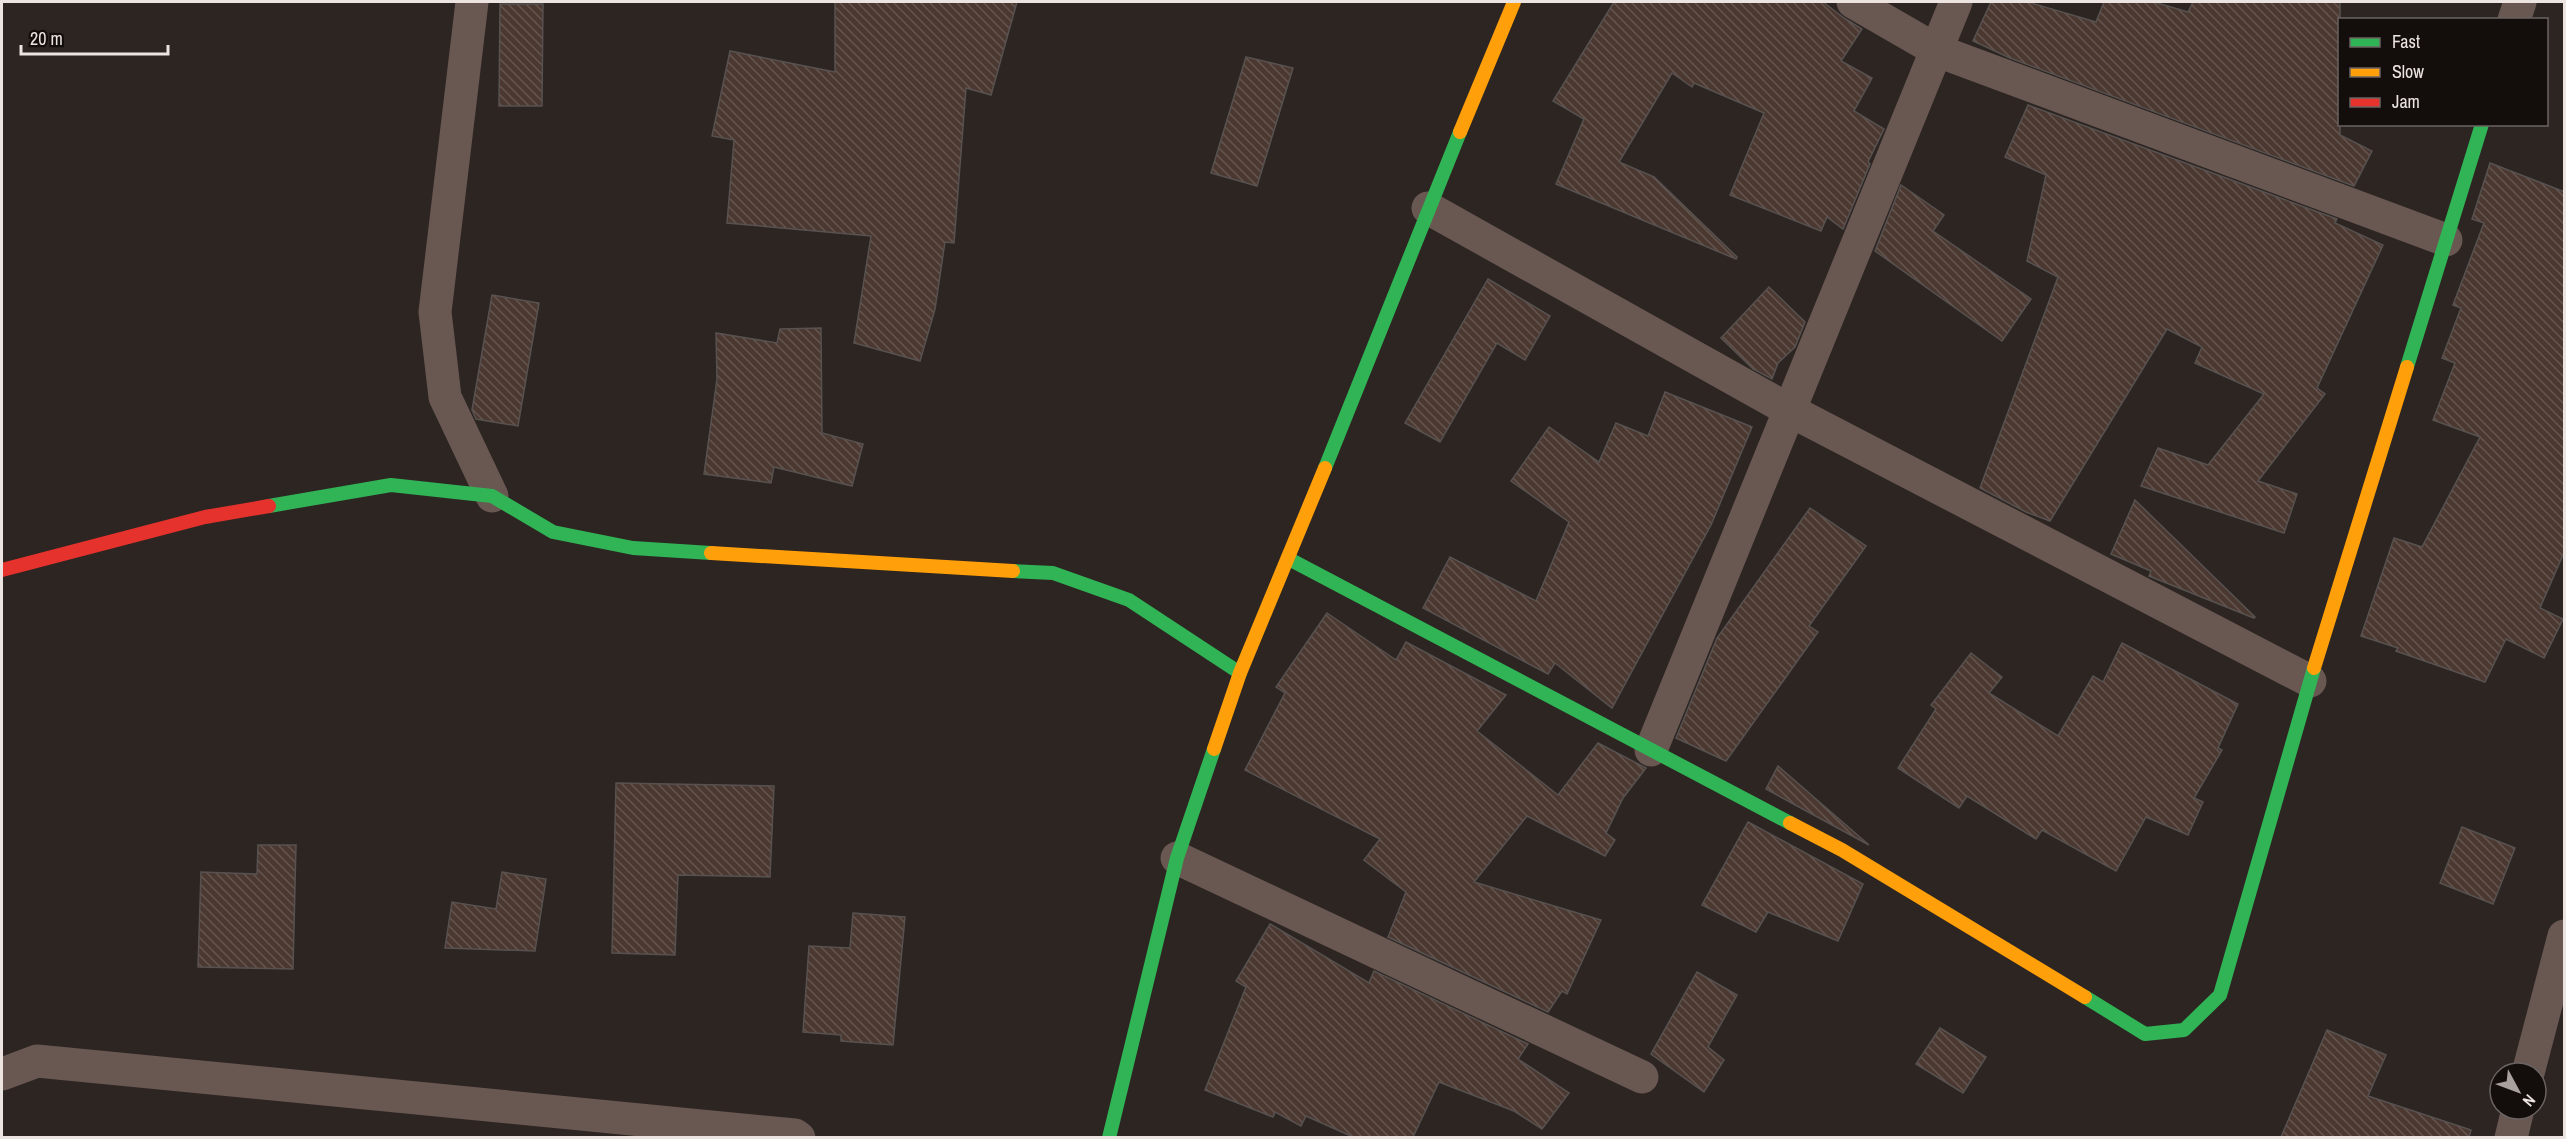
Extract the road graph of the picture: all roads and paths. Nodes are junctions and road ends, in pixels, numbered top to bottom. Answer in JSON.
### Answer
{"nodes":[{"id":1,"x":472,"y":2,"type":"edge"},
{"id":2,"x":1514,"y":2,"type":"edge"},
{"id":3,"x":1853,"y":2,"type":"edge"},
{"id":4,"x":1956,"y":2,"type":"edge"},
{"id":5,"x":2520,"y":2,"type":"edge"},
{"id":6,"x":2515,"y":18,"type":"edge"},
{"id":7,"x":1938,"y":51,"type":"junction"},
{"id":8,"x":2481,"y":126,"type":"edge"},
{"id":9,"x":1428,"y":208,"type":"junction"},
{"id":10,"x":2446,"y":240,"type":"junction"},
{"id":11,"x":1789,"y":410,"type":"junction"},
{"id":12,"x":492,"y":496,"type":"junction"},
{"id":13,"x":1289,"y":559,"type":"junction"},
{"id":14,"x":2,"y":570,"type":"edge"},
{"id":15,"x":1240,"y":673,"type":"junction"},
{"id":16,"x":2310,"y":681,"type":"junction"},
{"id":17,"x":1651,"y":750,"type":"junction"},
{"id":18,"x":1177,"y":858,"type":"junction"},
{"id":19,"x":2565,"y":936,"type":"edge"},
{"id":20,"x":2531,"y":1061,"type":"edge"},
{"id":21,"x":2,"y":1074,"type":"edge"},
{"id":22,"x":1642,"y":1077,"type":"dead end"},
{"id":23,"x":2515,"y":1121,"type":"edge"},
{"id":24,"x":799,"y":1137,"type":"edge"},
{"id":25,"x":1109,"y":1137,"type":"edge"},
{"id":26,"x":2511,"y":1137,"type":"edge"}],
"edges":[{"from":1,"to":12,"type":"street"},
{"from":2,"to":9,"type":"street"},
{"from":3,"to":7,"type":"street"},
{"from":4,"to":7,"type":"street"},
{"from":5,"to":6,"type":"street"},
{"from":7,"to":10,"type":"street"},
{"from":7,"to":11,"type":"street"},
{"from":8,"to":10,"type":"street"},
{"from":9,"to":11,"type":"street"},
{"from":9,"to":13,"type":"street"},
{"from":10,"to":16,"type":"street"},
{"from":11,"to":16,"type":"street"},
{"from":11,"to":17,"type":"street"},
{"from":12,"to":14,"type":"street"},
{"from":12,"to":15,"type":"street"},
{"from":13,"to":15,"type":"street"},
{"from":13,"to":17,"type":"street"},
{"from":15,"to":18,"type":"street"},
{"from":16,"to":17,"type":"street"},
{"from":18,"to":22,"type":"street"},
{"from":18,"to":25,"type":"street"},
{"from":19,"to":20,"type":"street"},
{"from":21,"to":24,"type":"street"},
{"from":23,"to":26,"type":"street"}]}
